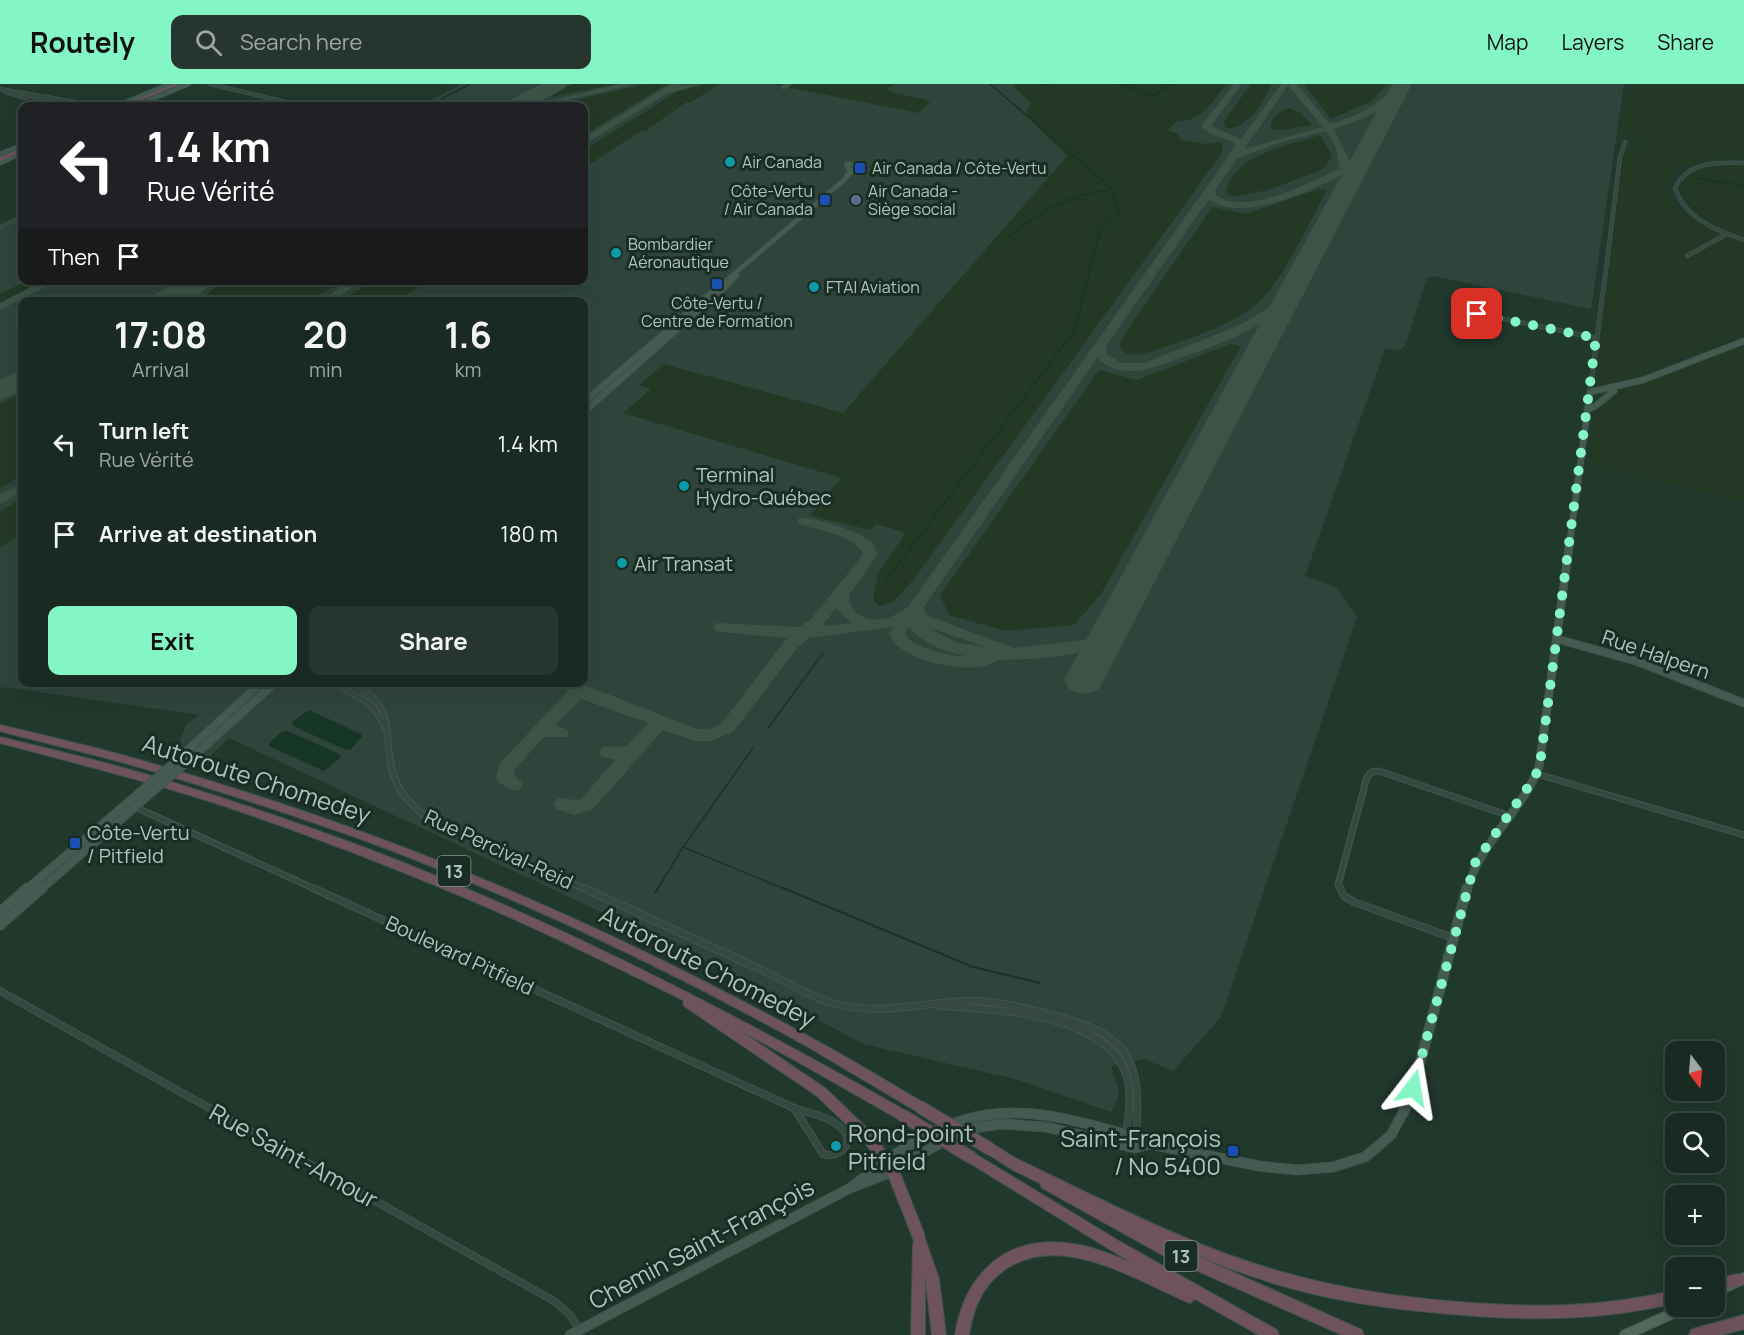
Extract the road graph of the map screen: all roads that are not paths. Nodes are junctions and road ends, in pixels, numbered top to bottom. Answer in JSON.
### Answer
{"nodes":[{"id":1,"x":170,"y":84,"type":"edge"},
{"id":2,"x":178,"y":84,"type":"edge"},
{"id":3,"x":183,"y":84,"type":"edge"},
{"id":4,"x":189,"y":84,"type":"edge"},
{"id":5,"x":210,"y":84,"type":"edge"},
{"id":6,"x":162,"y":87,"type":"junction"},
{"id":7,"x":0,"y":90,"type":"edge"},
{"id":8,"x":42,"y":102,"type":"edge"},
{"id":9,"x":56,"y":102,"type":"edge"},
{"id":10,"x":74,"y":102,"type":"edge"},
{"id":11,"x":126,"y":102,"type":"edge"},
{"id":12,"x":137,"y":102,"type":"edge"},
{"id":13,"x":139,"y":102,"type":"edge"},
{"id":14,"x":139,"y":102,"type":"edge"},
{"id":15,"x":140,"y":102,"type":"edge"},
{"id":16,"x":285,"y":102,"type":"edge"},
{"id":17,"x":1625,"y":142,"type":"dead end"},
{"id":18,"x":18,"y":151,"type":"edge"},
{"id":19,"x":0,"y":159,"type":"edge"},
{"id":20,"x":1744,"y":163,"type":"edge"},
{"id":21,"x":843,"y":181,"type":"junction"},
{"id":22,"x":18,"y":219,"type":"edge"},
{"id":23,"x":0,"y":227,"type":"edge"},
{"id":24,"x":1727,"y":234,"type":"junction"},
{"id":25,"x":1744,"y":240,"type":"edge"},
{"id":26,"x":755,"y":256,"type":"junction"},
{"id":27,"x":1687,"y":256,"type":"dead end"},
{"id":28,"x":1469,"y":335,"type":"dead end"},
{"id":29,"x":1596,"y":338,"type":"junction"},
{"id":30,"x":1744,"y":340,"type":"edge"},
{"id":31,"x":1626,"y":384,"type":"junction"},
{"id":32,"x":1590,"y":392,"type":"junction"},
{"id":33,"x":588,"y":399,"type":"edge"},
{"id":34,"x":588,"y":408,"type":"edge"},
{"id":35,"x":1587,"y":409,"type":"junction"},
{"id":36,"x":1557,"y":639,"type":"junction"},
{"id":37,"x":257,"y":687,"type":"edge"},
{"id":38,"x":270,"y":687,"type":"edge"},
{"id":39,"x":342,"y":687,"type":"edge"},
{"id":40,"x":363,"y":687,"type":"edge"},
{"id":41,"x":1744,"y":703,"type":"edge"},
{"id":42,"x":0,"y":728,"type":"edge"},
{"id":43,"x":387,"y":735,"type":"junction"},
{"id":44,"x":0,"y":740,"type":"edge"},
{"id":45,"x":1537,"y":774,"type":"junction"},
{"id":46,"x":131,"y":805,"type":"junction"},
{"id":47,"x":1507,"y":815,"type":"junction"},
{"id":48,"x":1744,"y":835,"type":"edge"},
{"id":49,"x":0,"y":912,"type":"edge"},
{"id":50,"x":0,"y":925,"type":"edge"},
{"id":51,"x":1453,"y":939,"type":"junction"},
{"id":52,"x":657,"y":981,"type":"junction"},
{"id":53,"x":0,"y":991,"type":"edge"},
{"id":54,"x":928,"y":1005,"type":"junction"},
{"id":55,"x":794,"y":1108,"type":"junction"},
{"id":56,"x":1126,"y":1134,"type":"junction"},
{"id":57,"x":1136,"y":1137,"type":"junction"},
{"id":58,"x":1150,"y":1144,"type":"junction"},
{"id":59,"x":1124,"y":1146,"type":"junction"},
{"id":60,"x":1135,"y":1148,"type":"junction"},
{"id":61,"x":1012,"y":1163,"type":"junction"},
{"id":62,"x":852,"y":1187,"type":"junction"},
{"id":63,"x":919,"y":1237,"type":"junction"},
{"id":64,"x":1741,"y":1279,"type":"edge"},
{"id":65,"x":1725,"y":1283,"type":"edge"},
{"id":66,"x":1725,"y":1287,"type":"edge"},
{"id":67,"x":1665,"y":1298,"type":"edge"},
{"id":68,"x":1222,"y":1309,"type":"junction"},
{"id":69,"x":1665,"y":1317,"type":"edge"},
{"id":70,"x":1744,"y":1322,"type":"edge"},
{"id":71,"x":575,"y":1333,"type":"edge"},
{"id":72,"x":918,"y":1335,"type":"edge"},
{"id":73,"x":939,"y":1335,"type":"edge"},
{"id":74,"x":962,"y":1335,"type":"edge"},
{"id":75,"x":1272,"y":1335,"type":"edge"},
{"id":76,"x":1357,"y":1335,"type":"edge"},
{"id":77,"x":1625,"y":1335,"type":"edge"},
{"id":78,"x":1696,"y":1335,"type":"edge"}],
"edges":[{"from":1,"to":6,"type":"street"},
{"from":2,"to":13,"type":"highway"},
{"from":3,"to":14,"type":"highway"},
{"from":4,"to":15,"type":"street"},
{"from":5,"to":16,"type":"street"},
{"from":6,"to":11,"type":"street"},
{"from":6,"to":12,"type":"highway"},
{"from":7,"to":8,"type":"street"},
{"from":7,"to":9,"type":"street"},
{"from":7,"to":10,"type":"street"},
{"from":17,"to":29,"type":"street","name":"Chemin Saint-François"},
{"from":18,"to":19,"type":"highway"},
{"from":20,"to":24,"type":"street"},
{"from":21,"to":21,"type":"street"},
{"from":21,"to":26,"type":"street"},
{"from":22,"to":23,"type":"street"},
{"from":24,"to":25,"type":"street"},
{"from":24,"to":27,"type":"street"},
{"from":26,"to":33,"type":"street"},
{"from":26,"to":34,"type":"street"},
{"from":28,"to":29,"type":"street"},
{"from":29,"to":32,"type":"street","name":"Chemin Saint-François"},
{"from":30,"to":31,"type":"street"},
{"from":31,"to":32,"type":"street"},
{"from":31,"to":35,"type":"street"},
{"from":32,"to":35,"type":"street","name":"Chemin Saint-François"},
{"from":35,"to":36,"type":"street","name":"Chemin Saint-François"},
{"from":36,"to":41,"type":"street","name":"Rue Halpern"},
{"from":36,"to":45,"type":"street","name":"Chemin Saint-François"},
{"from":37,"to":46,"type":"street","bridge":true},
{"from":38,"to":46,"type":"street","bridge":true},
{"from":39,"to":43,"type":"street","name":"Rue Percival-Reid"},
{"from":40,"to":43,"type":"street","name":"Rue Percival-Reid"},
{"from":42,"to":61,"type":"highway","name":"Autoroute Chomedey","number":"13","bridge":true},
{"from":43,"to":54,"type":"street","name":"Rue Percival-Reid"},
{"from":44,"to":52,"type":"highway","name":"Autoroute Chomedey","number":"13"},
{"from":45,"to":47,"type":"street","name":"Chemin Saint-François"},
{"from":45,"to":48,"type":"street"},
{"from":46,"to":49,"type":"street"},
{"from":46,"to":50,"type":"street"},
{"from":46,"to":55,"type":"street","name":"Boulevard Pitfield"},
{"from":47,"to":51,"type":"street","name":"Chemin Saint-François"},
{"from":47,"to":51,"type":"street"},
{"from":51,"to":58,"type":"street","name":"Chemin Saint-François"},
{"from":52,"to":63,"type":"highway","bridge":true},
{"from":52,"to":68,"type":"highway","name":"Autoroute Chomedey","number":"13","bridge":true},
{"from":53,"to":71,"type":"street","name":"Rue Saint-Amour"},
{"from":54,"to":56,"type":"street","name":"Rue Percival-Reid"},
{"from":54,"to":57,"type":"street","name":"Rue Percival-Reid"},
{"from":55,"to":55,"type":"street","name":"Boulevard Pitfield"},
{"from":56,"to":57,"type":"street","name":"Chemin Saint-François"},
{"from":56,"to":59,"type":"street","name":"Rue Percival-Reid"},
{"from":56,"to":62,"type":"street","name":"Chemin Saint-François"},
{"from":57,"to":58,"type":"street","name":"Chemin Saint-François"},
{"from":57,"to":60,"type":"street","name":"Rue Percival-Reid"},
{"from":58,"to":60,"type":"street","name":"Chemin Saint-François"},
{"from":59,"to":60,"type":"street","name":"Chemin Saint-François"},
{"from":59,"to":62,"type":"street","name":"Chemin Saint-François"},
{"from":61,"to":67,"type":"highway"},
{"from":61,"to":76,"type":"highway","name":"Autoroute Chomedey","number":"13"},
{"from":62,"to":71,"type":"street","name":"Chemin Saint-François"},
{"from":63,"to":72,"type":"highway"},
{"from":63,"to":73,"type":"highway"},
{"from":64,"to":65,"type":"highway"},
{"from":64,"to":66,"type":"main road"},
{"from":68,"to":74,"type":"highway"},
{"from":68,"to":75,"type":"highway","name":"Autoroute Chomedey","number":"13"},
{"from":69,"to":77,"type":"main road"},
{"from":70,"to":78,"type":"highway"}]}
